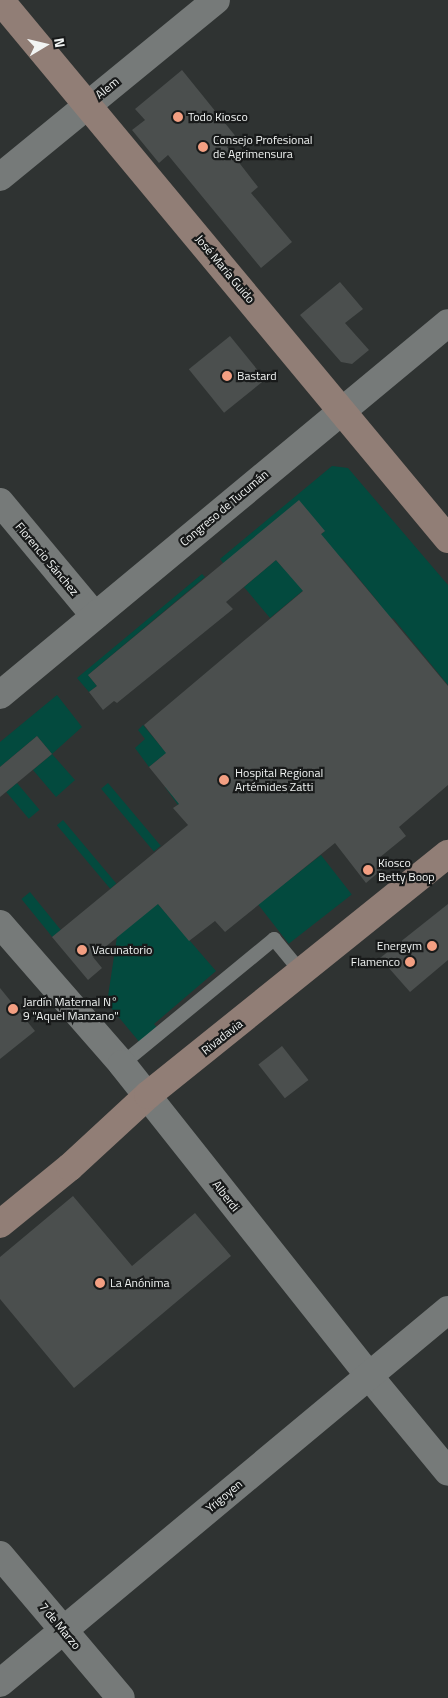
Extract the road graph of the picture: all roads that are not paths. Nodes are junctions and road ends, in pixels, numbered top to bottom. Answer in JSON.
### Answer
{"nodes":[{"id":1,"x":0,"y":0,"type":"edge"},
{"id":2,"x":216,"y":0,"type":"edge"},
{"id":3,"x":88,"y":104,"type":"junction"},
{"id":4,"x":0,"y":177,"type":"edge"},
{"id":5,"x":448,"y":322,"type":"edge"},
{"id":6,"x":342,"y":410,"type":"junction"},
{"id":7,"x":0,"y":502,"type":"edge"},
{"id":8,"x":448,"y":539,"type":"edge"},
{"id":9,"x":95,"y":616,"type":"junction"},
{"id":10,"x":0,"y":695,"type":"edge"},
{"id":11,"x":448,"y":854,"type":"edge"},
{"id":12,"x":0,"y":924,"type":"edge"},
{"id":13,"x":302,"y":973,"type":"junction"},
{"id":14,"x":122,"y":1064,"type":"junction"},
{"id":15,"x":148,"y":1095,"type":"junction"},
{"id":16,"x":0,"y":1224,"type":"edge"},
{"id":17,"x":448,"y":1310,"type":"edge"},
{"id":18,"x":369,"y":1376,"type":"junction"},
{"id":19,"x":448,"y":1472,"type":"edge"},
{"id":20,"x":0,"y":1555,"type":"edge"},
{"id":21,"x":64,"y":1630,"type":"junction"},
{"id":22,"x":0,"y":1683,"type":"edge"},
{"id":23,"x":121,"y":1698,"type":"edge"}],
"edges":[{"from":1,"to":3,"type":"main road","name":"José María Guido"},
{"from":2,"to":3,"type":"street","name":"Alem"},
{"from":3,"to":4,"type":"street","name":"Alem"},
{"from":3,"to":6,"type":"main road","name":"José María Guido"},
{"from":5,"to":6,"type":"street","name":"Congreso de Tucumán"},
{"from":6,"to":8,"type":"main road","name":"José María Guido"},
{"from":6,"to":9,"type":"street","name":"Congreso de Tucumán"},
{"from":7,"to":9,"type":"street","name":"Florencio Sánchez"},
{"from":9,"to":10,"type":"street","name":"Congreso de Tucumán"},
{"from":11,"to":13,"type":"main road","name":"Rivadavia"},
{"from":12,"to":14,"type":"street","name":"Alberdi"},
{"from":13,"to":14,"type":"lane"},
{"from":13,"to":15,"type":"main road","name":"Rivadavia"},
{"from":14,"to":15,"type":"street","name":"Alberdi"},
{"from":15,"to":16,"type":"main road","name":"Rivadavia"},
{"from":15,"to":18,"type":"street","name":"Alberdi"},
{"from":17,"to":18,"type":"street","name":"Yrigoyen"},
{"from":18,"to":19,"type":"street","name":"Alberdi"},
{"from":18,"to":21,"type":"street","name":"Yrigoyen"},
{"from":20,"to":21,"type":"street","name":"7 de Marzo"},
{"from":21,"to":22,"type":"street","name":"Yrigoyen"},
{"from":21,"to":23,"type":"street","name":"7 de Marzo"}]}
